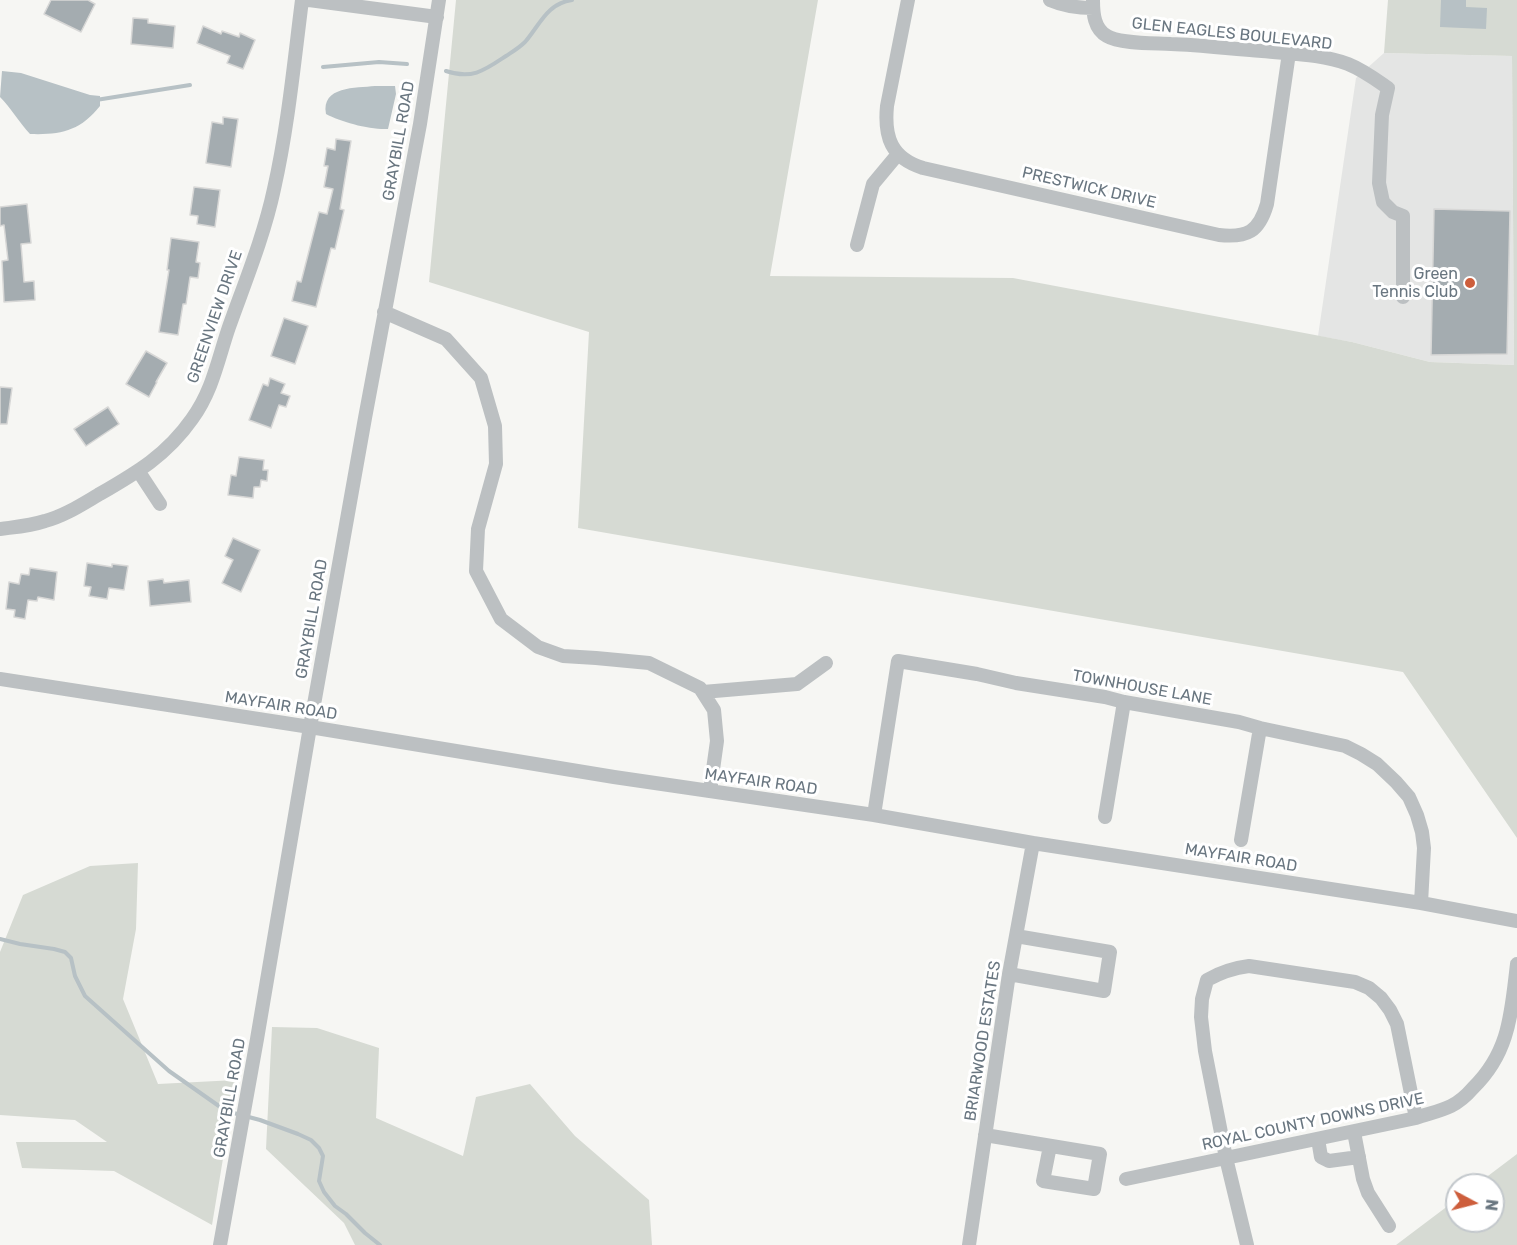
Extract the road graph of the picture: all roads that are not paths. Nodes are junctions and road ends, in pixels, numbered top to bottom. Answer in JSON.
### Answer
{"nodes":[{"id":1,"x":302,"y":0,"type":"edge"},
{"id":2,"x":309,"y":0,"type":"edge"},
{"id":3,"x":440,"y":0,"type":"edge"},
{"id":4,"x":908,"y":0,"type":"edge"},
{"id":5,"x":1050,"y":0,"type":"edge"},
{"id":6,"x":1093,"y":4,"type":"edge"},
{"id":7,"x":437,"y":17,"type":"junction"},
{"id":8,"x":1289,"y":53,"type":"junction"},
{"id":9,"x":898,"y":154,"type":"junction"},
{"id":10,"x":857,"y":245,"type":"dead end"},
{"id":11,"x":1403,"y":297,"type":"dead end"},
{"id":12,"x":384,"y":312,"type":"junction"},
{"id":13,"x":139,"y":472,"type":"junction"},
{"id":14,"x":160,"y":504,"type":"dead end"},
{"id":15,"x":0,"y":529,"type":"edge"},
{"id":16,"x":826,"y":663,"type":"dead end"},
{"id":17,"x":0,"y":680,"type":"edge"},
{"id":18,"x":703,"y":692,"type":"junction"},
{"id":19,"x":1124,"y":702,"type":"junction"},
{"id":20,"x":310,"y":727,"type":"junction"},
{"id":21,"x":1260,"y":728,"type":"junction"},
{"id":22,"x":710,"y":791,"type":"junction"},
{"id":23,"x":874,"y":815,"type":"junction"},
{"id":24,"x":1106,"y":817,"type":"dead end"},
{"id":25,"x":1241,"y":840,"type":"dead end"},
{"id":26,"x":1033,"y":843,"type":"junction"},
{"id":27,"x":1421,"y":903,"type":"junction"},
{"id":28,"x":1517,"y":921,"type":"edge"},
{"id":29,"x":1016,"y":936,"type":"junction"},
{"id":30,"x":1517,"y":964,"type":"edge"},
{"id":31,"x":1009,"y":974,"type":"junction"},
{"id":32,"x":1416,"y":1118,"type":"junction"},
{"id":33,"x":1354,"y":1132,"type":"junction"},
{"id":34,"x":985,"y":1135,"type":"junction"},
{"id":35,"x":1318,"y":1139,"type":"junction"},
{"id":36,"x":1050,"y":1146,"type":"junction"},
{"id":37,"x":1359,"y":1157,"type":"junction"},
{"id":38,"x":1226,"y":1158,"type":"junction"},
{"id":39,"x":1126,"y":1179,"type":"dead end"},
{"id":40,"x":1389,"y":1226,"type":"dead end"},
{"id":41,"x":220,"y":1245,"type":"edge"},
{"id":42,"x":969,"y":1245,"type":"edge"},
{"id":43,"x":1247,"y":1245,"type":"edge"}],
"edges":[{"from":1,"to":13,"type":"street","name":"GREENVIEW DRIVE"},
{"from":2,"to":7,"type":"street"},
{"from":3,"to":7,"type":"street","name":"GRAYBILL ROAD"},
{"from":4,"to":9,"type":"street"},
{"from":5,"to":6,"type":"street"},
{"from":6,"to":8,"type":"street","name":"GLEN EAGLES BOULEVARD"},
{"from":7,"to":12,"type":"street","name":"GRAYBILL ROAD"},
{"from":8,"to":9,"type":"street","name":"PRESTWICK DRIVE"},
{"from":8,"to":11,"type":"street","name":"GLEN EAGLES BOULEVARD"},
{"from":9,"to":10,"type":"street"},
{"from":12,"to":18,"type":"street"},
{"from":12,"to":20,"type":"street","name":"GRAYBILL ROAD"},
{"from":13,"to":14,"type":"street"},
{"from":13,"to":15,"type":"street","name":"GREENVIEW DRIVE"},
{"from":16,"to":18,"type":"street"},
{"from":17,"to":20,"type":"street","name":"MAYFAIR ROAD"},
{"from":18,"to":22,"type":"street"},
{"from":19,"to":21,"type":"street","name":"TOWNHOUSE LANE"},
{"from":19,"to":23,"type":"street","name":"TOWNHOUSE LANE"},
{"from":19,"to":24,"type":"street"},
{"from":20,"to":22,"type":"street","name":"MAYFAIR ROAD"},
{"from":20,"to":41,"type":"street","name":"GRAYBILL ROAD"},
{"from":21,"to":25,"type":"street"},
{"from":21,"to":27,"type":"street","name":"TOWNHOUSE LANE"},
{"from":22,"to":23,"type":"street","name":"MAYFAIR ROAD"},
{"from":23,"to":26,"type":"street","name":"MAYFAIR ROAD"},
{"from":26,"to":27,"type":"street","name":"MAYFAIR ROAD"},
{"from":26,"to":29,"type":"street","name":"BRIARWOOD ESTATES"},
{"from":27,"to":28,"type":"street","name":"MAYFAIR ROAD"},
{"from":29,"to":31,"type":"street","name":"BRIARWOOD ESTATES"},
{"from":29,"to":31,"type":"street"},
{"from":30,"to":32,"type":"street","name":"ROYAL COUNTY DOWNS DRIVE"},
{"from":31,"to":34,"type":"street","name":"BRIARWOOD ESTATES"},
{"from":32,"to":33,"type":"street","name":"ROYAL COUNTY DOWNS DRIVE"},
{"from":32,"to":38,"type":"street"},
{"from":33,"to":35,"type":"street","name":"ROYAL COUNTY DOWNS DRIVE"},
{"from":33,"to":37,"type":"street"},
{"from":34,"to":36,"type":"street"},
{"from":34,"to":42,"type":"street","name":"BRIARWOOD ESTATES"},
{"from":35,"to":37,"type":"street"},
{"from":35,"to":38,"type":"street","name":"ROYAL COUNTY DOWNS DRIVE"},
{"from":36,"to":36,"type":"street"},
{"from":37,"to":40,"type":"street"},
{"from":38,"to":39,"type":"street","name":"ROYAL COUNTY DOWNS DRIVE"},
{"from":38,"to":43,"type":"street"}]}
